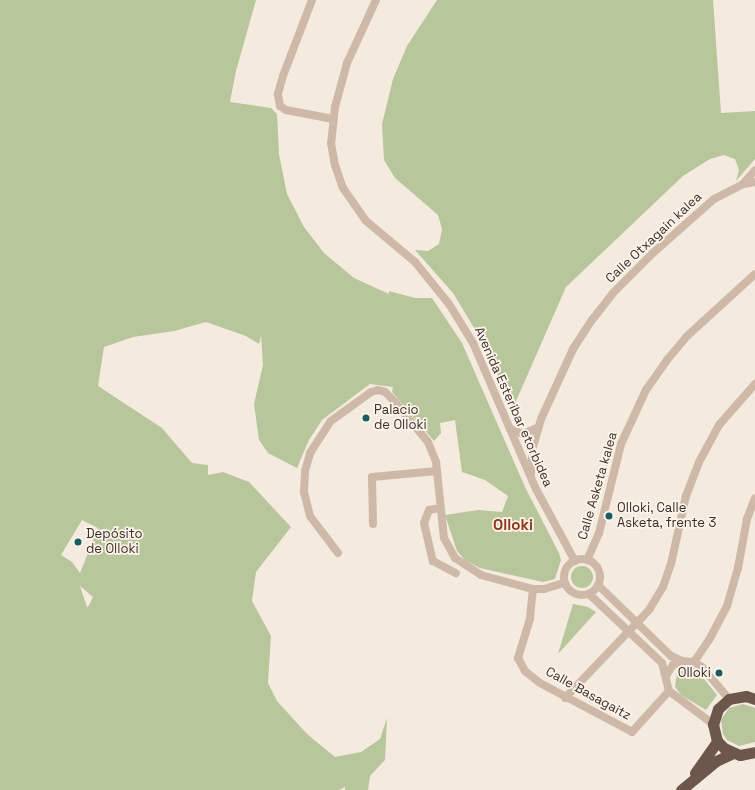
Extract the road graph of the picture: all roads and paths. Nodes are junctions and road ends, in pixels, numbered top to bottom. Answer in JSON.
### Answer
{"nodes":[{"id":1,"x":312,"y":0,"type":"edge"},
{"id":2,"x":376,"y":0,"type":"edge"},
{"id":3,"x":333,"y":119,"type":"junction"},
{"id":4,"x":755,"y":170,"type":"edge"},
{"id":5,"x":755,"y":182,"type":"edge"},
{"id":6,"x":743,"y":184,"type":"junction"},
{"id":7,"x":755,"y":274,"type":"edge"},
{"id":8,"x":755,"y":384,"type":"edge"},
{"id":9,"x":539,"y":428,"type":"junction"},
{"id":10,"x":510,"y":429,"type":"junction"},
{"id":11,"x":437,"y":471,"type":"junction"},
{"id":12,"x":531,"y":479,"type":"junction"},
{"id":13,"x":755,"y":498,"type":"edge"},
{"id":14,"x":440,"y":508,"type":"junction"},
{"id":15,"x":373,"y":524,"type":"dead end"},
{"id":16,"x":338,"y":553,"type":"dead end"},
{"id":17,"x":587,"y":560,"type":"junction"},
{"id":18,"x":575,"y":561,"type":"junction"},
{"id":19,"x":456,"y":573,"type":"dead end"},
{"id":20,"x":564,"y":583,"type":"junction"},
{"id":21,"x":598,"y":585,"type":"junction"},
{"id":22,"x":533,"y":589,"type":"junction"},
{"id":23,"x":589,"y":594,"type":"junction"},
{"id":24,"x":636,"y":623,"type":"junction"},
{"id":25,"x":629,"y":631,"type":"junction"},
{"id":26,"x":682,"y":661,"type":"junction"},
{"id":27,"x":694,"y":662,"type":"junction"},
{"id":28,"x":666,"y":676,"type":"junction"},
{"id":29,"x":669,"y":691,"type":"junction"},
{"id":30,"x":565,"y":698,"type":"junction"},
{"id":31,"x":729,"y":699,"type":"junction"},
{"id":32,"x":755,"y":699,"type":"edge"},
{"id":33,"x":713,"y":724,"type":"junction"},
{"id":34,"x":717,"y":741,"type":"junction"},
{"id":35,"x":755,"y":752,"type":"edge"},
{"id":36,"x":733,"y":753,"type":"junction"},
{"id":37,"x":684,"y":787,"type":"edge"}],
"edges":[{"from":1,"to":3,"type":"street"},
{"from":2,"to":3,"type":"street","name":"Avenida Esteribar etorbidea"},
{"from":3,"to":10,"type":"street","name":"Avenida Esteribar etorbidea"},
{"from":4,"to":6,"type":"street","name":"Calle Otxagain kalea"},
{"from":5,"to":6,"type":"street","name":"Calle Otxagain kalea"},
{"from":6,"to":9,"type":"street","name":"Calle Otxagain kalea"},
{"from":7,"to":17,"type":"street","name":"Calle Asketa kalea"},
{"from":8,"to":24,"type":"street"},
{"from":9,"to":10,"type":"street"},
{"from":9,"to":12,"type":"street","name":"Calle Otxagain kalea"},
{"from":10,"to":12,"type":"street","name":"Avenida Esteribar etorbidea"},
{"from":11,"to":14,"type":"street"},
{"from":11,"to":15,"type":"street"},
{"from":11,"to":16,"type":"street"},
{"from":12,"to":18,"type":"street","name":"Avenida Esteribar etorbidea"},
{"from":13,"to":27,"type":"street"},
{"from":14,"to":19,"type":"street"},
{"from":14,"to":22,"type":"street"},
{"from":17,"to":18,"type":"street"},
{"from":17,"to":21,"type":"street"},
{"from":18,"to":20,"type":"street"},
{"from":20,"to":22,"type":"street"},
{"from":20,"to":23,"type":"street"},
{"from":21,"to":23,"type":"street"},
{"from":21,"to":24,"type":"street"},
{"from":22,"to":30,"type":"street","name":"Calle Basagaitz"},
{"from":23,"to":25,"type":"street"},
{"from":24,"to":25,"type":"street"},
{"from":24,"to":26,"type":"street"},
{"from":25,"to":28,"type":"street"},
{"from":25,"to":30,"type":"street"},
{"from":26,"to":27,"type":"street"},
{"from":26,"to":28,"type":"street"},
{"from":27,"to":31,"type":"street"},
{"from":28,"to":29,"type":"street"},
{"from":29,"to":30,"type":"street","name":"Calle Basagaitz"},
{"from":29,"to":33,"type":"street"},
{"from":31,"to":32,"type":"highway"},
{"from":31,"to":33,"type":"highway"},
{"from":33,"to":34,"type":"highway"},
{"from":34,"to":36,"type":"highway"},
{"from":34,"to":37,"type":"highway"},
{"from":35,"to":36,"type":"highway"},
{"from":36,"to":37,"type":"highway"}]}
